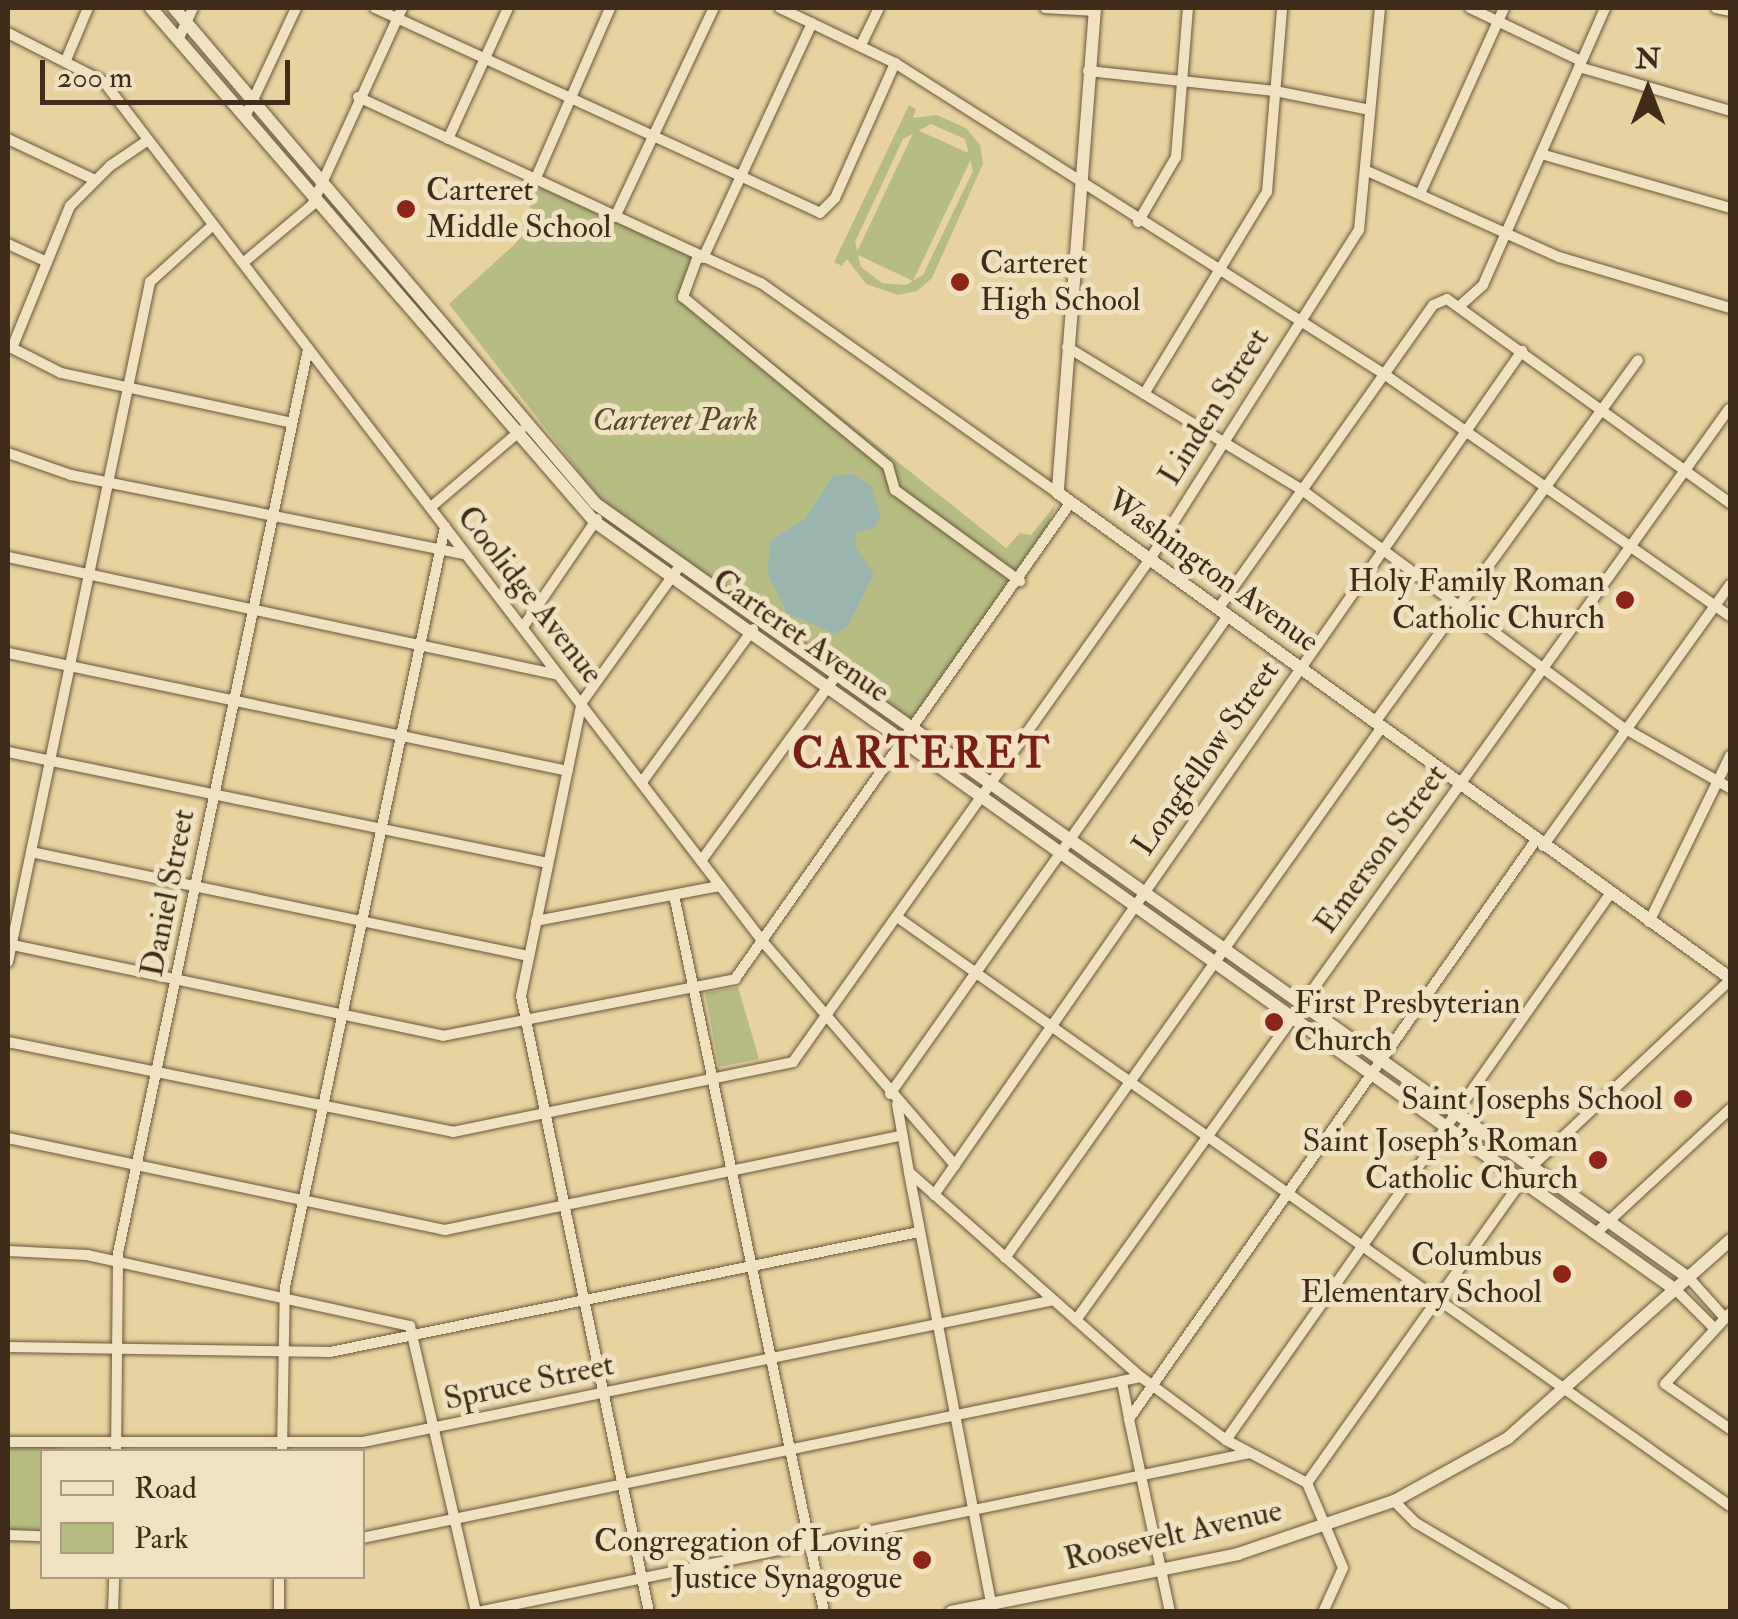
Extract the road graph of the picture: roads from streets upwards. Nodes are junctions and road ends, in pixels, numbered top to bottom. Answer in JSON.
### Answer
{"nodes":[{"id":1,"x":88,"y":8,"type":"edge"},
{"id":2,"x":151,"y":8,"type":"edge"},
{"id":3,"x":174,"y":8,"type":"edge"},
{"id":4,"x":193,"y":8,"type":"edge"},
{"id":5,"x":296,"y":8,"type":"edge"},
{"id":6,"x":376,"y":8,"type":"edge"},
{"id":7,"x":508,"y":8,"type":"edge"},
{"id":8,"x":610,"y":8,"type":"edge"},
{"id":9,"x":714,"y":8,"type":"edge"},
{"id":10,"x":780,"y":8,"type":"edge"},
{"id":11,"x":880,"y":8,"type":"edge"},
{"id":12,"x":1046,"y":8,"type":"edge"},
{"id":13,"x":1188,"y":8,"type":"edge"},
{"id":14,"x":1282,"y":8,"type":"edge"},
{"id":15,"x":1380,"y":8,"type":"edge"},
{"id":16,"x":1470,"y":8,"type":"edge"},
{"id":17,"x":1504,"y":8,"type":"edge"},
{"id":18,"x":1604,"y":8,"type":"edge"},
{"id":19,"x":1716,"y":8,"type":"edge"},
{"id":20,"x":1095,"y":9,"type":"edge"},
{"id":21,"x":1730,"y":12,"type":"edge"},
{"id":22,"x":400,"y":13,"type":"edge"},
{"id":23,"x":1498,"y":21,"type":"junction"},
{"id":24,"x":186,"y":22,"type":"junction"},
{"id":25,"x":812,"y":22,"type":"junction"},
{"id":26,"x":8,"y":33,"type":"edge"},
{"id":27,"x":178,"y":40,"type":"junction"},
{"id":28,"x":861,"y":45,"type":"junction"},
{"id":29,"x":485,"y":58,"type":"junction"},
{"id":30,"x":66,"y":60,"type":"junction"},
{"id":31,"x":895,"y":63,"type":"junction"},
{"id":32,"x":1580,"y":64,"type":"junction"},
{"id":33,"x":1088,"y":71,"type":"junction"},
{"id":34,"x":1182,"y":82,"type":"junction"},
{"id":35,"x":1275,"y":91,"type":"junction"},
{"id":36,"x":358,"y":97,"type":"junction"},
{"id":37,"x":570,"y":98,"type":"junction"},
{"id":38,"x":253,"y":101,"type":"junction"},
{"id":39,"x":1370,"y":110,"type":"junction"},
{"id":40,"x":1730,"y":110,"type":"edge"},
{"id":41,"x":246,"y":117,"type":"junction"},
{"id":42,"x":653,"y":136,"type":"junction"},
{"id":43,"x":8,"y":139,"type":"edge"},
{"id":44,"x":148,"y":140,"type":"junction"},
{"id":45,"x":448,"y":140,"type":"junction"},
{"id":46,"x":1542,"y":154,"type":"junction"},
{"id":47,"x":1365,"y":170,"type":"junction"},
{"id":48,"x":740,"y":177,"type":"junction"},
{"id":49,"x":96,"y":180,"type":"junction"},
{"id":50,"x":322,"y":180,"type":"junction"},
{"id":51,"x":534,"y":180,"type":"junction"},
{"id":52,"x":1079,"y":185,"type":"junction"},
{"id":53,"x":1420,"y":194,"type":"junction"},
{"id":54,"x":314,"y":198,"type":"junction"},
{"id":55,"x":1730,"y":208,"type":"edge"},
{"id":56,"x":615,"y":217,"type":"junction"},
{"id":57,"x":1138,"y":222,"type":"junction"},
{"id":58,"x":213,"y":224,"type":"junction"},
{"id":59,"x":1506,"y":236,"type":"junction"},
{"id":60,"x":8,"y":244,"type":"edge"},
{"id":61,"x":376,"y":248,"type":"junction"},
{"id":62,"x":701,"y":257,"type":"junction"},
{"id":63,"x":366,"y":258,"type":"junction"},
{"id":64,"x":48,"y":262,"type":"junction"},
{"id":65,"x":243,"y":263,"type":"junction"},
{"id":66,"x":1222,"y":274,"type":"junction"},
{"id":67,"x":1462,"y":304,"type":"junction"},
{"id":68,"x":1730,"y":308,"type":"edge"},
{"id":69,"x":1298,"y":321,"type":"junction"},
{"id":70,"x":10,"y":347,"type":"edge"},
{"id":71,"x":1066,"y":347,"type":"junction"},
{"id":72,"x":308,"y":350,"type":"junction"},
{"id":73,"x":1522,"y":351,"type":"junction"},
{"id":74,"x":468,"y":352,"type":"junction"},
{"id":75,"x":1638,"y":360,"type":"dead end"},
{"id":76,"x":455,"y":364,"type":"junction"},
{"id":77,"x":1384,"y":374,"type":"junction"},
{"id":78,"x":128,"y":388,"type":"junction"},
{"id":79,"x":1144,"y":394,"type":"junction"},
{"id":80,"x":1602,"y":409,"type":"junction"},
{"id":81,"x":1729,"y":410,"type":"edge"},
{"id":82,"x":292,"y":424,"type":"junction"},
{"id":83,"x":529,"y":424,"type":"junction"},
{"id":84,"x":1465,"y":430,"type":"junction"},
{"id":85,"x":516,"y":435,"type":"junction"},
{"id":86,"x":1222,"y":442,"type":"junction"},
{"id":87,"x":8,"y":453,"type":"edge"},
{"id":88,"x":1685,"y":470,"type":"junction"},
{"id":89,"x":108,"y":483,"type":"junction"},
{"id":90,"x":1544,"y":489,"type":"junction"},
{"id":91,"x":1302,"y":490,"type":"junction"},
{"id":92,"x":1058,"y":493,"type":"junction"},
{"id":93,"x":1071,"y":502,"type":"junction"},
{"id":94,"x":1730,"y":502,"type":"edge"},
{"id":95,"x":430,"y":508,"type":"junction"},
{"id":96,"x":273,"y":516,"type":"junction"},
{"id":97,"x":599,"y":516,"type":"junction"},
{"id":98,"x":446,"y":527,"type":"junction"},
{"id":99,"x":1626,"y":548,"type":"junction"},
{"id":100,"x":1381,"y":549,"type":"junction"},
{"id":101,"x":440,"y":550,"type":"junction"},
{"id":102,"x":468,"y":556,"type":"junction"},
{"id":103,"x":8,"y":557,"type":"edge"},
{"id":104,"x":1150,"y":559,"type":"junction"},
{"id":105,"x":681,"y":564,"type":"junction"},
{"id":106,"x":86,"y":574,"type":"junction"},
{"id":107,"x":672,"y":578,"type":"junction"},
{"id":108,"x":1020,"y":581,"type":"junction"},
{"id":109,"x":1730,"y":584,"type":"edge"},
{"id":110,"x":1711,"y":607,"type":"junction"},
{"id":111,"x":253,"y":608,"type":"junction"},
{"id":112,"x":1462,"y":608,"type":"junction"},
{"id":113,"x":1223,"y":612,"type":"junction"},
{"id":114,"x":1730,"y":616,"type":"edge"},
{"id":115,"x":759,"y":621,"type":"junction"},
{"id":116,"x":523,"y":628,"type":"junction"},
{"id":117,"x":750,"y":634,"type":"junction"},
{"id":118,"x":420,"y":643,"type":"junction"},
{"id":119,"x":8,"y":653,"type":"edge"},
{"id":120,"x":68,"y":666,"type":"junction"},
{"id":121,"x":1299,"y":668,"type":"junction"},
{"id":122,"x":1544,"y":669,"type":"junction"},
{"id":123,"x":560,"y":675,"type":"junction"},
{"id":124,"x":835,"y":677,"type":"junction"},
{"id":125,"x":826,"y":689,"type":"junction"},
{"id":126,"x":234,"y":700,"type":"junction"},
{"id":127,"x":582,"y":702,"type":"junction"},
{"id":128,"x":1378,"y":724,"type":"junction"},
{"id":129,"x":1624,"y":728,"type":"junction"},
{"id":130,"x":913,"y":730,"type":"junction"},
{"id":131,"x":402,"y":736,"type":"junction"},
{"id":132,"x":904,"y":742,"type":"junction"},
{"id":133,"x":8,"y":752,"type":"edge"},
{"id":134,"x":1730,"y":756,"type":"edge"},
{"id":135,"x":51,"y":761,"type":"junction"},
{"id":136,"x":568,"y":772,"type":"junction"},
{"id":137,"x":642,"y":782,"type":"junction"},
{"id":138,"x":1718,"y":782,"type":"junction"},
{"id":139,"x":990,"y":784,"type":"junction"},
{"id":140,"x":1458,"y":784,"type":"junction"},
{"id":141,"x":1730,"y":788,"type":"edge"},
{"id":142,"x":214,"y":794,"type":"junction"},
{"id":143,"x":981,"y":798,"type":"junction"},
{"id":144,"x":384,"y":829,"type":"junction"},
{"id":145,"x":1069,"y":838,"type":"junction"},
{"id":146,"x":1540,"y":843,"type":"junction"},
{"id":147,"x":31,"y":852,"type":"junction"},
{"id":148,"x":1059,"y":852,"type":"junction"},
{"id":149,"x":701,"y":861,"type":"junction"},
{"id":150,"x":548,"y":863,"type":"junction"},
{"id":151,"x":720,"y":886,"type":"junction"},
{"id":152,"x":195,"y":887,"type":"junction"},
{"id":153,"x":1143,"y":893,"type":"junction"},
{"id":154,"x":1610,"y":894,"type":"junction"},
{"id":155,"x":674,"y":895,"type":"junction"},
{"id":156,"x":1134,"y":906,"type":"junction"},
{"id":157,"x":896,"y":917,"type":"junction"},
{"id":158,"x":536,"y":921,"type":"junction"},
{"id":159,"x":362,"y":922,"type":"junction"},
{"id":160,"x":1649,"y":922,"type":"junction"},
{"id":161,"x":764,"y":944,"type":"junction"},
{"id":162,"x":9,"y":945,"type":"edge"},
{"id":163,"x":1221,"y":948,"type":"junction"},
{"id":164,"x":529,"y":956,"type":"junction"},
{"id":165,"x":8,"y":962,"type":"edge"},
{"id":166,"x":1211,"y":962,"type":"junction"},
{"id":167,"x":976,"y":972,"type":"junction"},
{"id":168,"x":1730,"y":979,"type":"edge"},
{"id":169,"x":176,"y":980,"type":"junction"},
{"id":170,"x":693,"y":988,"type":"junction"},
{"id":171,"x":1300,"y":1006,"type":"junction"},
{"id":172,"x":342,"y":1014,"type":"junction"},
{"id":173,"x":823,"y":1018,"type":"junction"},
{"id":174,"x":1291,"y":1018,"type":"junction"},
{"id":175,"x":528,"y":1022,"type":"junction"},
{"id":176,"x":1052,"y":1026,"type":"junction"},
{"id":177,"x":8,"y":1042,"type":"edge"},
{"id":178,"x":1374,"y":1069,"type":"junction"},
{"id":179,"x":157,"y":1072,"type":"junction"},
{"id":180,"x":712,"y":1079,"type":"junction"},
{"id":181,"x":1130,"y":1081,"type":"junction"},
{"id":182,"x":893,"y":1098,"type":"junction"},
{"id":183,"x":324,"y":1107,"type":"junction"},
{"id":184,"x":1730,"y":1109,"type":"edge"},
{"id":185,"x":546,"y":1114,"type":"junction"},
{"id":186,"x":1455,"y":1116,"type":"junction"},
{"id":187,"x":1446,"y":1130,"type":"junction"},
{"id":188,"x":902,"y":1135,"type":"junction"},
{"id":189,"x":1207,"y":1136,"type":"junction"},
{"id":190,"x":8,"y":1138,"type":"edge"},
{"id":191,"x":136,"y":1164,"type":"junction"},
{"id":192,"x":956,"y":1165,"type":"junction"},
{"id":193,"x":731,"y":1171,"type":"junction"},
{"id":194,"x":909,"y":1172,"type":"junction"},
{"id":195,"x":1526,"y":1176,"type":"junction"},
{"id":196,"x":1288,"y":1192,"type":"junction"},
{"id":197,"x":934,"y":1195,"type":"junction"},
{"id":198,"x":304,"y":1200,"type":"junction"},
{"id":199,"x":566,"y":1206,"type":"junction"},
{"id":200,"x":1607,"y":1223,"type":"junction"},
{"id":201,"x":920,"y":1232,"type":"junction"},
{"id":202,"x":1596,"y":1234,"type":"junction"},
{"id":203,"x":1730,"y":1240,"type":"edge"},
{"id":204,"x":1364,"y":1246,"type":"junction"},
{"id":205,"x":8,"y":1251,"type":"edge"},
{"id":206,"x":1005,"y":1258,"type":"junction"},
{"id":207,"x":118,"y":1260,"type":"junction"},
{"id":208,"x":751,"y":1267,"type":"junction"},
{"id":209,"x":1690,"y":1279,"type":"junction"},
{"id":210,"x":1677,"y":1291,"type":"junction"},
{"id":211,"x":286,"y":1294,"type":"junction"},
{"id":212,"x":583,"y":1299,"type":"junction"},
{"id":213,"x":1440,"y":1299,"type":"junction"},
{"id":214,"x":1054,"y":1300,"type":"junction"},
{"id":215,"x":1727,"y":1315,"type":"edge"},
{"id":216,"x":1076,"y":1320,"type":"junction"},
{"id":217,"x":937,"y":1324,"type":"junction"},
{"id":218,"x":1714,"y":1328,"type":"junction"},
{"id":219,"x":417,"y":1333,"type":"junction"},
{"id":220,"x":8,"y":1347,"type":"edge"},
{"id":221,"x":117,"y":1349,"type":"junction"},
{"id":222,"x":285,"y":1352,"type":"junction"},
{"id":223,"x":770,"y":1358,"type":"junction"},
{"id":224,"x":1146,"y":1381,"type":"junction"},
{"id":225,"x":1122,"y":1382,"type":"junction"},
{"id":226,"x":1566,"y":1390,"type":"junction"},
{"id":227,"x":604,"y":1392,"type":"junction"},
{"id":228,"x":955,"y":1418,"type":"junction"},
{"id":229,"x":1130,"y":1419,"type":"junction"},
{"id":230,"x":437,"y":1427,"type":"junction"},
{"id":231,"x":1730,"y":1429,"type":"edge"},
{"id":232,"x":1226,"y":1440,"type":"junction"},
{"id":233,"x":8,"y":1442,"type":"edge"},
{"id":234,"x":116,"y":1447,"type":"edge"},
{"id":235,"x":282,"y":1448,"type":"edge"},
{"id":236,"x":789,"y":1451,"type":"junction"},
{"id":237,"x":1250,"y":1453,"type":"junction"},
{"id":238,"x":1142,"y":1476,"type":"junction"},
{"id":239,"x":1308,"y":1484,"type":"junction"},
{"id":240,"x":623,"y":1485,"type":"junction"},
{"id":241,"x":1394,"y":1501,"type":"junction"},
{"id":242,"x":1730,"y":1506,"type":"edge"},
{"id":243,"x":974,"y":1512,"type":"junction"},
{"id":244,"x":456,"y":1518,"type":"junction"},
{"id":245,"x":1326,"y":1524,"type":"junction"},
{"id":246,"x":8,"y":1536,"type":"edge"},
{"id":247,"x":40,"y":1536,"type":"edge"},
{"id":248,"x":365,"y":1537,"type":"edge"},
{"id":249,"x":809,"y":1545,"type":"junction"},
{"id":250,"x":1162,"y":1569,"type":"junction"},
{"id":251,"x":642,"y":1578,"type":"junction"},
{"id":252,"x":114,"y":1579,"type":"edge"},
{"id":253,"x":279,"y":1579,"type":"edge"},
{"id":254,"x":991,"y":1603,"type":"junction"},
{"id":255,"x":1326,"y":1607,"type":"edge"},
{"id":256,"x":1563,"y":1610,"type":"edge"},
{"id":257,"x":114,"y":1612,"type":"edge"},
{"id":258,"x":279,"y":1612,"type":"edge"},
{"id":259,"x":477,"y":1612,"type":"edge"},
{"id":260,"x":649,"y":1612,"type":"edge"},
{"id":261,"x":824,"y":1612,"type":"edge"},
{"id":262,"x":952,"y":1612,"type":"edge"},
{"id":263,"x":1170,"y":1612,"type":"edge"},
{"id":264,"x":1339,"y":1612,"type":"edge"}],
"edges":[{"from":1,"to":30,"type":"street"},
{"from":2,"to":27,"type":"street","name":"Carteret Avenue"},
{"from":3,"to":24,"type":"street","name":"Carteret Avenue"},
{"from":4,"to":24,"type":"street"},
{"from":5,"to":38,"type":"street"},
{"from":6,"to":22,"type":"street"},
{"from":7,"to":29,"type":"street"},
{"from":8,"to":37,"type":"street"},
{"from":9,"to":42,"type":"street"},
{"from":10,"to":25,"type":"street"},
{"from":11,"to":28,"type":"street"},
{"from":12,"to":20,"type":"street"},
{"from":13,"to":34,"type":"street"},
{"from":14,"to":35,"type":"street"},
{"from":15,"to":39,"type":"street","name":"Linden Street"},
{"from":16,"to":23,"type":"street"},
{"from":17,"to":23,"type":"street"},
{"from":18,"to":32,"type":"street"},
{"from":19,"to":21,"type":"street"},
{"from":20,"to":33,"type":"street","name":"Washington Avenue"},
{"from":22,"to":29,"type":"street"},
{"from":22,"to":36,"type":"street"},
{"from":23,"to":32,"type":"street"},
{"from":23,"to":53,"type":"street"},
{"from":24,"to":27,"type":"street"},
{"from":24,"to":38,"type":"street","name":"Carteret Avenue"},
{"from":25,"to":28,"type":"street"},
{"from":25,"to":48,"type":"street"},
{"from":26,"to":30,"type":"street","name":"Coolidge Avenue"},
{"from":27,"to":41,"type":"street","name":"Carteret Avenue"},
{"from":28,"to":31,"type":"street"},
{"from":29,"to":37,"type":"street"},
{"from":29,"to":45,"type":"street"},
{"from":30,"to":44,"type":"street","name":"Coolidge Avenue"},
{"from":31,"to":48,"type":"street"},
{"from":31,"to":52,"type":"street"},
{"from":32,"to":40,"type":"street"},
{"from":32,"to":46,"type":"street"},
{"from":33,"to":34,"type":"street"},
{"from":33,"to":52,"type":"street","name":"Washington Avenue"},
{"from":34,"to":35,"type":"street"},
{"from":34,"to":57,"type":"street"},
{"from":35,"to":39,"type":"street"},
{"from":35,"to":66,"type":"street"},
{"from":36,"to":45,"type":"street"},
{"from":36,"to":50,"type":"street"},
{"from":37,"to":42,"type":"street"},
{"from":37,"to":51,"type":"street"},
{"from":38,"to":41,"type":"street"},
{"from":38,"to":50,"type":"street","name":"Carteret Avenue"},
{"from":39,"to":47,"type":"street","name":"Linden Street"},
{"from":41,"to":54,"type":"street","name":"Carteret Avenue"},
{"from":42,"to":48,"type":"street"},
{"from":42,"to":56,"type":"street"},
{"from":43,"to":49,"type":"street"},
{"from":44,"to":49,"type":"street"},
{"from":44,"to":58,"type":"street","name":"Coolidge Avenue"},
{"from":45,"to":51,"type":"street"},
{"from":46,"to":55,"type":"street"},
{"from":46,"to":59,"type":"street"},
{"from":47,"to":53,"type":"street"},
{"from":47,"to":69,"type":"street","name":"Linden Street"},
{"from":48,"to":62,"type":"street"},
{"from":49,"to":64,"type":"street"},
{"from":50,"to":54,"type":"street"},
{"from":50,"to":61,"type":"street","name":"Carteret Avenue"},
{"from":51,"to":56,"type":"street"},
{"from":52,"to":57,"type":"street"},
{"from":52,"to":71,"type":"street","name":"Washington Avenue"},
{"from":53,"to":59,"type":"street"},
{"from":54,"to":63,"type":"street","name":"Carteret Avenue"},
{"from":54,"to":65,"type":"street"},
{"from":56,"to":62,"type":"street"},
{"from":57,"to":66,"type":"street"},
{"from":58,"to":65,"type":"street","name":"Coolidge Avenue"},
{"from":58,"to":78,"type":"street"},
{"from":59,"to":67,"type":"street"},
{"from":59,"to":68,"type":"street"},
{"from":60,"to":64,"type":"street"},
{"from":61,"to":63,"type":"street"},
{"from":61,"to":74,"type":"street","name":"Carteret Avenue"},
{"from":62,"to":92,"type":"street"},
{"from":62,"to":108,"type":"street"},
{"from":63,"to":76,"type":"street","name":"Carteret Avenue"},
{"from":64,"to":70,"type":"street"},
{"from":65,"to":72,"type":"street","name":"Coolidge Avenue"},
{"from":66,"to":69,"type":"street"},
{"from":66,"to":79,"type":"street"},
{"from":67,"to":73,"type":"street"},
{"from":67,"to":77,"type":"street"},
{"from":69,"to":77,"type":"street"},
{"from":69,"to":86,"type":"street","name":"Linden Street"},
{"from":70,"to":78,"type":"street"},
{"from":71,"to":79,"type":"street"},
{"from":71,"to":92,"type":"street","name":"Washington Avenue"},
{"from":72,"to":82,"type":"street","name":"Daniel Street"},
{"from":72,"to":95,"type":"street","name":"Coolidge Avenue"},
{"from":73,"to":80,"type":"street"},
{"from":73,"to":84,"type":"street","name":"Longfellow Street"},
{"from":74,"to":76,"type":"street"},
{"from":74,"to":83,"type":"street","name":"Carteret Avenue"},
{"from":75,"to":80,"type":"street"},
{"from":76,"to":85,"type":"street","name":"Carteret Avenue"},
{"from":77,"to":84,"type":"street"},
{"from":77,"to":91,"type":"street"},
{"from":78,"to":82,"type":"street"},
{"from":78,"to":89,"type":"street"},
{"from":79,"to":86,"type":"street"},
{"from":80,"to":88,"type":"street"},
{"from":80,"to":90,"type":"street"},
{"from":81,"to":88,"type":"street","name":"Emerson Street"},
{"from":82,"to":96,"type":"street","name":"Daniel Street"},
{"from":83,"to":85,"type":"street"},
{"from":83,"to":97,"type":"street","name":"Carteret Avenue"},
{"from":84,"to":90,"type":"street"},
{"from":84,"to":100,"type":"street","name":"Longfellow Street"},
{"from":85,"to":95,"type":"street"},
{"from":85,"to":97,"type":"street","name":"Carteret Avenue"},
{"from":86,"to":91,"type":"street"},
{"from":86,"to":104,"type":"street","name":"Linden Street"},
{"from":87,"to":89,"type":"street"},
{"from":88,"to":94,"type":"street"},
{"from":88,"to":99,"type":"street","name":"Emerson Street"},
{"from":89,"to":96,"type":"street"},
{"from":89,"to":106,"type":"street"},
{"from":90,"to":99,"type":"street"},
{"from":90,"to":112,"type":"street"},
{"from":91,"to":100,"type":"street"},
{"from":91,"to":113,"type":"street"},
{"from":92,"to":93,"type":"street","name":"Washington Avenue"},
{"from":93,"to":104,"type":"street","name":"Washington Avenue"},
{"from":93,"to":108,"type":"street"},
{"from":95,"to":98,"type":"street","name":"Coolidge Avenue"},
{"from":96,"to":101,"type":"street"},
{"from":96,"to":111,"type":"street","name":"Daniel Street"},
{"from":97,"to":105,"type":"street","name":"Carteret Avenue"},
{"from":97,"to":107,"type":"street","name":"Carteret Avenue"},
{"from":97,"to":116,"type":"street"},
{"from":98,"to":101,"type":"street"},
{"from":98,"to":102,"type":"street","name":"Coolidge Avenue"},
{"from":99,"to":110,"type":"street"},
{"from":99,"to":122,"type":"street","name":"Emerson Street"},
{"from":100,"to":112,"type":"street"},
{"from":100,"to":121,"type":"street","name":"Longfellow Street"},
{"from":101,"to":102,"type":"street"},
{"from":101,"to":118,"type":"street"},
{"from":102,"to":116,"type":"street","name":"Coolidge Avenue"},
{"from":103,"to":106,"type":"street"},
{"from":104,"to":113,"type":"street","name":"Washington Avenue"},
{"from":104,"to":139,"type":"street","name":"Linden Street"},
{"from":105,"to":107,"type":"street"},
{"from":105,"to":115,"type":"street","name":"Carteret Avenue"},
{"from":106,"to":111,"type":"street"},
{"from":106,"to":120,"type":"street"},
{"from":107,"to":117,"type":"street","name":"Carteret Avenue"},
{"from":107,"to":127,"type":"street"},
{"from":108,"to":130,"type":"street"},
{"from":109,"to":110,"type":"street"},
{"from":110,"to":114,"type":"street"},
{"from":110,"to":129,"type":"street"},
{"from":111,"to":118,"type":"street"},
{"from":111,"to":126,"type":"street","name":"Daniel Street"},
{"from":112,"to":122,"type":"street"},
{"from":112,"to":128,"type":"street"},
{"from":113,"to":121,"type":"street","name":"Washington Avenue"},
{"from":113,"to":145,"type":"street"},
{"from":115,"to":117,"type":"street"},
{"from":115,"to":124,"type":"street","name":"Carteret Avenue"},
{"from":116,"to":123,"type":"street","name":"Coolidge Avenue"},
{"from":117,"to":125,"type":"street","name":"Carteret Avenue"},
{"from":117,"to":137,"type":"street"},
{"from":118,"to":123,"type":"street"},
{"from":118,"to":131,"type":"street"},
{"from":119,"to":120,"type":"street"},
{"from":120,"to":126,"type":"street"},
{"from":120,"to":135,"type":"street"},
{"from":121,"to":128,"type":"street","name":"Washington Avenue"},
{"from":121,"to":153,"type":"street","name":"Longfellow Street"},
{"from":122,"to":129,"type":"street"},
{"from":122,"to":140,"type":"street","name":"Emerson Street"},
{"from":123,"to":127,"type":"street","name":"Coolidge Avenue"},
{"from":124,"to":125,"type":"street"},
{"from":124,"to":130,"type":"street","name":"Carteret Avenue"},
{"from":125,"to":132,"type":"street","name":"Carteret Avenue"},
{"from":125,"to":149,"type":"street"},
{"from":126,"to":131,"type":"street"},
{"from":126,"to":142,"type":"street","name":"Daniel Street"},
{"from":127,"to":136,"type":"street"},
{"from":127,"to":137,"type":"street","name":"Coolidge Avenue"},
{"from":128,"to":140,"type":"street","name":"Washington Avenue"},
{"from":128,"to":163,"type":"street"},
{"from":129,"to":138,"type":"street"},
{"from":129,"to":146,"type":"street"},
{"from":130,"to":132,"type":"street"},
{"from":130,"to":139,"type":"street","name":"Carteret Avenue"},
{"from":131,"to":136,"type":"street"},
{"from":131,"to":144,"type":"street"},
{"from":132,"to":143,"type":"street","name":"Carteret Avenue"},
{"from":132,"to":161,"type":"street"},
{"from":133,"to":135,"type":"street"},
{"from":134,"to":138,"type":"street"},
{"from":135,"to":142,"type":"street"},
{"from":135,"to":147,"type":"street"},
{"from":136,"to":150,"type":"street"},
{"from":137,"to":149,"type":"street","name":"Coolidge Avenue"},
{"from":138,"to":141,"type":"street"},
{"from":138,"to":160,"type":"street"},
{"from":139,"to":143,"type":"street","name":"Linden Street"},
{"from":139,"to":145,"type":"street","name":"Carteret Avenue"},
{"from":140,"to":146,"type":"street","name":"Washington Avenue"},
{"from":140,"to":171,"type":"street","name":"Emerson Street"},
{"from":142,"to":144,"type":"street"},
{"from":142,"to":152,"type":"street","name":"Daniel Street"},
{"from":143,"to":148,"type":"street","name":"Carteret Avenue"},
{"from":143,"to":157,"type":"street","name":"Linden Street"},
{"from":144,"to":150,"type":"street"},
{"from":144,"to":159,"type":"street"},
{"from":145,"to":148,"type":"street"},
{"from":145,"to":153,"type":"street","name":"Carteret Avenue"},
{"from":146,"to":154,"type":"street","name":"Washington Avenue"},
{"from":146,"to":178,"type":"street"},
{"from":147,"to":152,"type":"street"},
{"from":147,"to":162,"type":"street"},
{"from":148,"to":156,"type":"street","name":"Carteret Avenue"},
{"from":148,"to":167,"type":"street"},
{"from":149,"to":151,"type":"street","name":"Coolidge Avenue"},
{"from":150,"to":158,"type":"street"},
{"from":151,"to":155,"type":"street"},
{"from":151,"to":161,"type":"street","name":"Coolidge Avenue"},
{"from":152,"to":159,"type":"street"},
{"from":152,"to":169,"type":"street","name":"Daniel Street"},
{"from":153,"to":156,"type":"street","name":"Longfellow Street"},
{"from":153,"to":163,"type":"street","name":"Carteret Avenue"},
{"from":154,"to":160,"type":"street","name":"Washington Avenue"},
{"from":154,"to":186,"type":"street"},
{"from":155,"to":158,"type":"street"},
{"from":155,"to":170,"type":"street"},
{"from":156,"to":166,"type":"street","name":"Carteret Avenue"},
{"from":156,"to":176,"type":"street","name":"Longfellow Street"},
{"from":157,"to":167,"type":"street"},
{"from":157,"to":173,"type":"street","name":"Linden Street"},
{"from":158,"to":164,"type":"street"},
{"from":159,"to":164,"type":"street"},
{"from":159,"to":172,"type":"street"},
{"from":160,"to":168,"type":"street","name":"Washington Avenue"},
{"from":161,"to":170,"type":"street"},
{"from":161,"to":173,"type":"street","name":"Coolidge Avenue"},
{"from":162,"to":165,"type":"street"},
{"from":162,"to":169,"type":"street"},
{"from":163,"to":166,"type":"street"},
{"from":163,"to":171,"type":"street","name":"Carteret Avenue"},
{"from":164,"to":175,"type":"street"},
{"from":166,"to":174,"type":"street","name":"Carteret Avenue"},
{"from":166,"to":181,"type":"street"},
{"from":167,"to":176,"type":"street"},
{"from":167,"to":182,"type":"street"},
{"from":168,"to":195,"type":"street"},
{"from":169,"to":172,"type":"street"},
{"from":169,"to":179,"type":"street","name":"Daniel Street"},
{"from":170,"to":175,"type":"street"},
{"from":170,"to":180,"type":"street"},
{"from":171,"to":174,"type":"street","name":"Emerson Street"},
{"from":171,"to":178,"type":"street","name":"Carteret Avenue"},
{"from":172,"to":175,"type":"street"},
{"from":172,"to":183,"type":"street"},
{"from":173,"to":180,"type":"street","name":"Linden Street"},
{"from":173,"to":182,"type":"street","name":"Coolidge Avenue"},
{"from":174,"to":178,"type":"street","name":"Carteret Avenue"},
{"from":174,"to":189,"type":"street","name":"Emerson Street"},
{"from":175,"to":185,"type":"street"},
{"from":176,"to":181,"type":"street"},
{"from":176,"to":192,"type":"street","name":"Longfellow Street"},
{"from":177,"to":179,"type":"street","name":"Linden Street"},
{"from":178,"to":186,"type":"street","name":"Carteret Avenue"},
{"from":178,"to":187,"type":"street","name":"Carteret Avenue"},
{"from":178,"to":196,"type":"street"},
{"from":179,"to":183,"type":"street","name":"Linden Street"},
{"from":179,"to":191,"type":"street","name":"Daniel Street"},
{"from":180,"to":185,"type":"street","name":"Linden Street"},
{"from":180,"to":193,"type":"street"},
{"from":181,"to":189,"type":"street"},
{"from":181,"to":206,"type":"street"},
{"from":182,"to":188,"type":"street"},
{"from":182,"to":192,"type":"street","name":"Coolidge Avenue"},
{"from":183,"to":185,"type":"street","name":"Linden Street"},
{"from":183,"to":198,"type":"street"},
{"from":184,"to":200,"type":"street"},
{"from":185,"to":199,"type":"street"},
{"from":186,"to":187,"type":"street"},
{"from":186,"to":195,"type":"street","name":"Carteret Avenue"},
{"from":187,"to":195,"type":"street","name":"Carteret Avenue"},
{"from":187,"to":204,"type":"street"},
{"from":188,"to":193,"type":"street"},
{"from":188,"to":194,"type":"street"},
{"from":189,"to":196,"type":"street"},
{"from":189,"to":216,"type":"street","name":"Emerson Street"},
{"from":190,"to":191,"type":"street"},
{"from":191,"to":198,"type":"street"},
{"from":191,"to":207,"type":"street","name":"Daniel Street"},
{"from":192,"to":197,"type":"street","name":"Longfellow Street"},
{"from":193,"to":199,"type":"street"},
{"from":193,"to":208,"type":"street"},
{"from":194,"to":197,"type":"street"},
{"from":194,"to":201,"type":"street"},
{"from":195,"to":200,"type":"street","name":"Carteret Avenue"},
{"from":195,"to":202,"type":"street","name":"Carteret Avenue"},
{"from":195,"to":213,"type":"street"},
{"from":196,"to":204,"type":"street"},
{"from":196,"to":224,"type":"street"},
{"from":197,"to":206,"type":"street"},
{"from":198,"to":199,"type":"street"},
{"from":198,"to":211,"type":"street"},
{"from":199,"to":212,"type":"street"},
{"from":200,"to":202,"type":"street"},
{"from":200,"to":209,"type":"street","name":"Carteret Avenue"},
{"from":201,"to":208,"type":"street"},
{"from":201,"to":217,"type":"street"},
{"from":202,"to":210,"type":"street","name":"Carteret Avenue"},
{"from":203,"to":209,"type":"street","name":"Roosevelt Avenue"},
{"from":204,"to":213,"type":"street"},
{"from":204,"to":232,"type":"street"},
{"from":205,"to":207,"type":"street"},
{"from":206,"to":214,"type":"street"},
{"from":207,"to":211,"type":"street"},
{"from":207,"to":221,"type":"street","name":"Daniel Street"},
{"from":208,"to":212,"type":"street"},
{"from":208,"to":223,"type":"street"},
{"from":209,"to":210,"type":"street","name":"Roosevelt Avenue"},
{"from":209,"to":215,"type":"street"},
{"from":210,"to":218,"type":"street"},
{"from":210,"to":226,"type":"street","name":"Roosevelt Avenue"},
{"from":211,"to":219,"type":"street"},
{"from":211,"to":222,"type":"street"},
{"from":212,"to":219,"type":"street"},
{"from":212,"to":227,"type":"street"},
{"from":213,"to":226,"type":"street"},
{"from":213,"to":239,"type":"street"},
{"from":214,"to":216,"type":"street"},
{"from":214,"to":217,"type":"street","name":"Spruce Street"},
{"from":215,"to":218,"type":"street"},
{"from":216,"to":224,"type":"street"},
{"from":217,"to":223,"type":"street","name":"Spruce Street"},
{"from":217,"to":228,"type":"street"},
{"from":218,"to":231,"type":"street"},
{"from":219,"to":222,"type":"street"},
{"from":219,"to":230,"type":"street"},
{"from":220,"to":221,"type":"street"},
{"from":221,"to":222,"type":"street"},
{"from":221,"to":234,"type":"street","name":"Daniel Street"},
{"from":222,"to":235,"type":"street"},
{"from":223,"to":227,"type":"street","name":"Spruce Street"},
{"from":223,"to":236,"type":"street"},
{"from":224,"to":225,"type":"street"},
{"from":224,"to":229,"type":"street"},
{"from":224,"to":232,"type":"street"},
{"from":225,"to":228,"type":"street"},
{"from":225,"to":229,"type":"street"},
{"from":226,"to":241,"type":"street","name":"Roosevelt Avenue"},
{"from":226,"to":242,"type":"street"},
{"from":227,"to":230,"type":"street","name":"Spruce Street"},
{"from":227,"to":240,"type":"street"},
{"from":228,"to":236,"type":"street"},
{"from":228,"to":243,"type":"street"},
{"from":229,"to":238,"type":"street"},
{"from":230,"to":235,"type":"street","name":"Spruce Street"},
{"from":230,"to":244,"type":"street"},
{"from":232,"to":237,"type":"street"},
{"from":233,"to":234,"type":"street","name":"Spruce Street"},
{"from":234,"to":235,"type":"street","name":"Spruce Street"},
{"from":236,"to":240,"type":"street"},
{"from":236,"to":249,"type":"street"},
{"from":237,"to":238,"type":"street"},
{"from":237,"to":239,"type":"street"},
{"from":238,"to":243,"type":"street"},
{"from":238,"to":250,"type":"street"},
{"from":239,"to":245,"type":"street"},
{"from":240,"to":244,"type":"street"},
{"from":240,"to":251,"type":"street"},
{"from":241,"to":245,"type":"street","name":"Roosevelt Avenue"},
{"from":241,"to":256,"type":"street"},
{"from":243,"to":249,"type":"street"},
{"from":243,"to":254,"type":"street"},
{"from":244,"to":248,"type":"street"},
{"from":244,"to":259,"type":"street"},
{"from":245,"to":250,"type":"street","name":"Roosevelt Avenue"},
{"from":245,"to":255,"type":"street"},
{"from":246,"to":247,"type":"street"},
{"from":249,"to":251,"type":"street"},
{"from":249,"to":261,"type":"street"},
{"from":250,"to":254,"type":"street","name":"Roosevelt Avenue"},
{"from":250,"to":263,"type":"street"},
{"from":251,"to":259,"type":"street"},
{"from":251,"to":260,"type":"street"},
{"from":252,"to":257,"type":"street"},
{"from":253,"to":258,"type":"street"},
{"from":254,"to":262,"type":"street","name":"Roosevelt Avenue"},
{"from":255,"to":264,"type":"street"}]}
